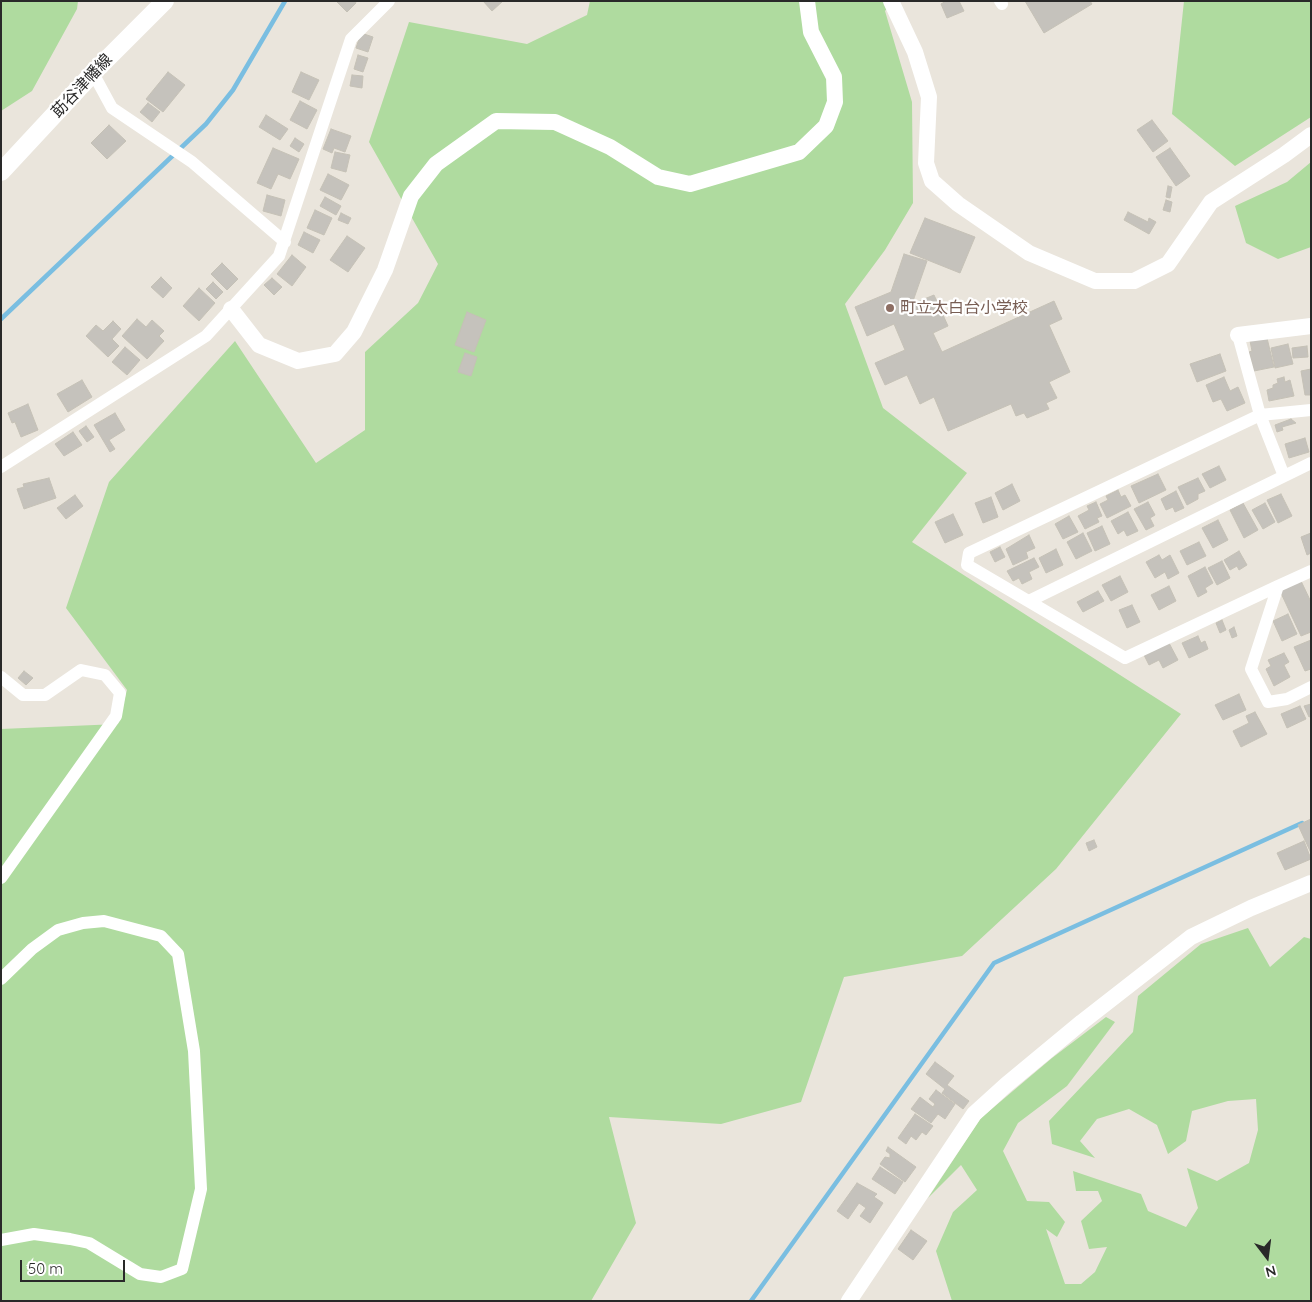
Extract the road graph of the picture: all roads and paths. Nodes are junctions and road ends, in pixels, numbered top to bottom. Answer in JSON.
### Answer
{"nodes":[{"id":1,"x":165,"y":1,"type":"edge"},
{"id":2,"x":389,"y":1,"type":"edge"},
{"id":3,"x":807,"y":1,"type":"edge"},
{"id":4,"x":892,"y":1,"type":"edge"},
{"id":5,"x":93,"y":74,"type":"junction"},
{"id":6,"x":1311,"y":135,"type":"edge"},
{"id":7,"x":1,"y":172,"type":"edge"},
{"id":8,"x":285,"y":242,"type":"junction"},
{"id":9,"x":231,"y":309,"type":"junction"},
{"id":10,"x":1311,"y":326,"type":"edge"},
{"id":11,"x":1238,"y":335,"type":"joint"},
{"id":12,"x":1311,"y":410,"type":"edge"},
{"id":13,"x":1260,"y":415,"type":"junction"},
{"id":14,"x":1311,"y":463,"type":"edge"},
{"id":15,"x":1,"y":467,"type":"edge"},
{"id":16,"x":1284,"y":476,"type":"junction"},
{"id":17,"x":1311,"y":571,"type":"edge"},
{"id":18,"x":1278,"y":586,"type":"junction"},
{"id":19,"x":1029,"y":601,"type":"junction"},
{"id":20,"x":1,"y":677,"type":"edge"},
{"id":21,"x":1311,"y":687,"type":"edge"},
{"id":22,"x":1,"y":878,"type":"edge"},
{"id":23,"x":1311,"y":883,"type":"edge"},
{"id":24,"x":1,"y":979,"type":"edge"},
{"id":25,"x":1,"y":1240,"type":"edge"},
{"id":26,"x":849,"y":1301,"type":"edge"}],
"edges":[{"from":1,"to":5,"type":"main road","name":"莇谷津幡線"},
{"from":2,"to":8,"type":"street"},
{"from":3,"to":9,"type":"street"},
{"from":4,"to":6,"type":"street"},
{"from":5,"to":7,"type":"main road","name":"莇谷津幡線"},
{"from":5,"to":8,"type":"street"},
{"from":8,"to":9,"type":"street"},
{"from":9,"to":15,"type":"street"},
{"from":10,"to":11,"type":"street"},
{"from":11,"to":13,"type":"street"},
{"from":12,"to":13,"type":"street"},
{"from":13,"to":16,"type":"street"},
{"from":13,"to":19,"type":"street"},
{"from":14,"to":16,"type":"street"},
{"from":16,"to":19,"type":"street"},
{"from":17,"to":18,"type":"street"},
{"from":18,"to":19,"type":"street"},
{"from":18,"to":21,"type":"street"},
{"from":20,"to":22,"type":"street"},
{"from":23,"to":26,"type":"street"},
{"from":24,"to":25,"type":"street"}]}
